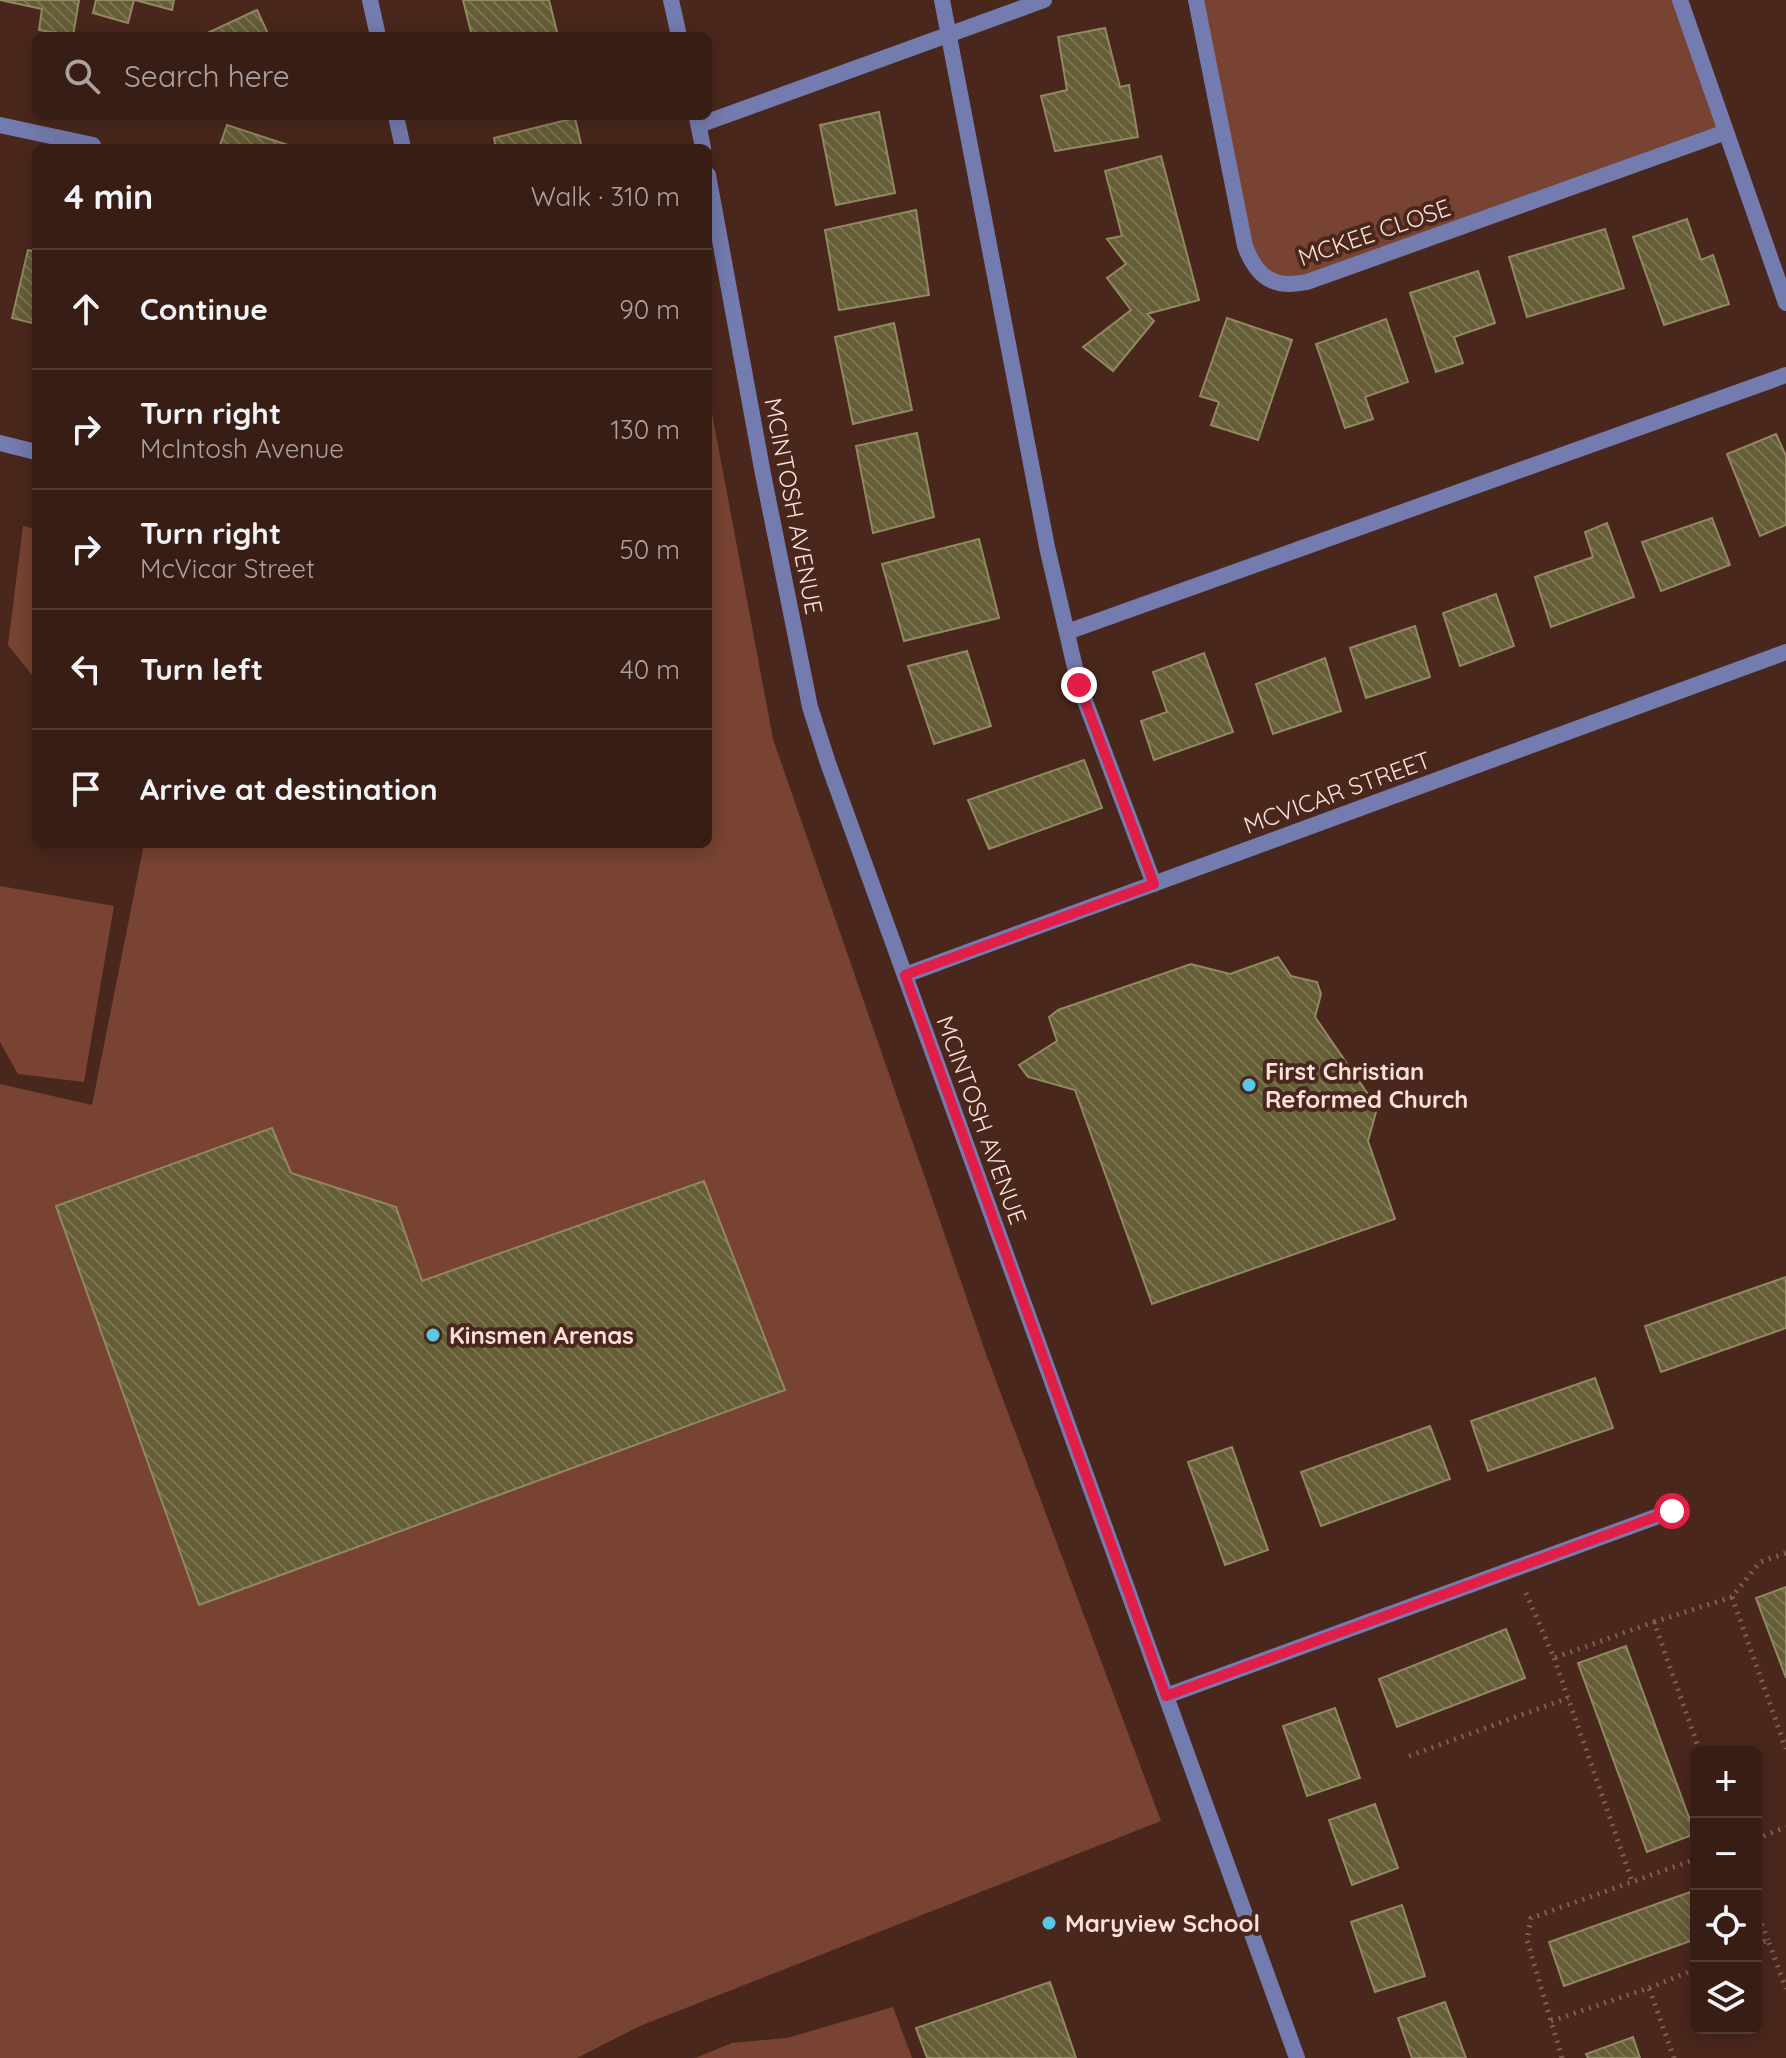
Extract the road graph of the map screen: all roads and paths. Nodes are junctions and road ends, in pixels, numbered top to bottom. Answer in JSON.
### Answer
{"nodes":[{"id":1,"x":370,"y":0,"type":"edge"},
{"id":2,"x":671,"y":0,"type":"edge"},
{"id":3,"x":942,"y":0,"type":"edge"},
{"id":4,"x":1044,"y":0,"type":"edge"},
{"id":5,"x":1196,"y":0,"type":"edge"},
{"id":6,"x":1680,"y":0,"type":"edge"},
{"id":7,"x":377,"y":32,"type":"edge"},
{"id":8,"x":678,"y":32,"type":"edge"},
{"id":9,"x":950,"y":33,"type":"junction"},
{"id":10,"x":712,"y":116,"type":"edge"},
{"id":11,"x":397,"y":120,"type":"edge"},
{"id":12,"x":698,"y":121,"type":"edge"},
{"id":13,"x":0,"y":125,"type":"edge"},
{"id":14,"x":1726,"y":132,"type":"junction"},
{"id":15,"x":88,"y":144,"type":"edge"},
{"id":16,"x":402,"y":144,"type":"edge"},
{"id":17,"x":702,"y":144,"type":"edge"},
{"id":18,"x":712,"y":196,"type":"edge"},
{"id":19,"x":1786,"y":303,"type":"edge"},
{"id":20,"x":1786,"y":375,"type":"edge"},
{"id":21,"x":0,"y":443,"type":"edge"},
{"id":22,"x":32,"y":451,"type":"edge"},
{"id":23,"x":1067,"y":632,"type":"junction"},
{"id":24,"x":1786,"y":652,"type":"edge"},
{"id":25,"x":1154,"y":884,"type":"junction"},
{"id":26,"x":905,"y":975,"type":"junction"},
{"id":27,"x":1672,"y":1511,"type":"dead end"},
{"id":28,"x":1786,"y":1553,"type":"edge"},
{"id":29,"x":1510,"y":1595,"type":"dead end"},
{"id":30,"x":1732,"y":1597,"type":"junction"},
{"id":31,"x":1654,"y":1622,"type":"junction"},
{"id":32,"x":1554,"y":1658,"type":"junction"},
{"id":33,"x":1166,"y":1696,"type":"junction"},
{"id":34,"x":1568,"y":1698,"type":"junction"},
{"id":35,"x":1698,"y":1746,"type":"edge"},
{"id":36,"x":1786,"y":1749,"type":"edge"},
{"id":37,"x":1409,"y":1756,"type":"dead end"},
{"id":38,"x":1786,"y":1827,"type":"edge"},
{"id":39,"x":1762,"y":1837,"type":"edge"},
{"id":40,"x":1690,"y":1861,"type":"edge"},
{"id":41,"x":1632,"y":1881,"type":"junction"},
{"id":42,"x":1762,"y":1924,"type":"edge"},
{"id":43,"x":1768,"y":1940,"type":"junction"},
{"id":44,"x":1762,"y":1942,"type":"edge"},
{"id":45,"x":1690,"y":1971,"type":"edge"},
{"id":46,"x":1649,"y":1988,"type":"junction"},
{"id":47,"x":1786,"y":1989,"type":"edge"},
{"id":48,"x":1551,"y":2021,"type":"junction"},
{"id":49,"x":1297,"y":2058,"type":"edge"},
{"id":50,"x":1562,"y":2058,"type":"edge"},
{"id":51,"x":1674,"y":2058,"type":"edge"}],
"edges":[{"from":1,"to":7,"type":"street"},
{"from":2,"to":8,"type":"street"},
{"from":3,"to":9,"type":"street"},
{"from":4,"to":9,"type":"street"},
{"from":5,"to":14,"type":"street","name":"MCKEE CLOSE"},
{"from":6,"to":14,"type":"street"},
{"from":9,"to":10,"type":"street"},
{"from":9,"to":23,"type":"street"},
{"from":11,"to":16,"type":"street"},
{"from":12,"to":17,"type":"street"},
{"from":13,"to":15,"type":"street"},
{"from":14,"to":19,"type":"street"},
{"from":18,"to":26,"type":"street","name":"MCINTOSH AVENUE"},
{"from":20,"to":23,"type":"street"},
{"from":21,"to":22,"type":"street"},
{"from":23,"to":25,"type":"street"},
{"from":24,"to":25,"type":"street","name":"MCVICAR STREET"},
{"from":25,"to":26,"type":"street","name":"MCVICAR STREET"},
{"from":26,"to":33,"type":"street","name":"MCINTOSH AVENUE"},
{"from":27,"to":33,"type":"street"},
{"from":28,"to":30,"type":"path"},
{"from":29,"to":32,"type":"path"},
{"from":30,"to":31,"type":"path"},
{"from":30,"to":36,"type":"path"},
{"from":31,"to":32,"type":"path"},
{"from":31,"to":35,"type":"path"},
{"from":32,"to":34,"type":"path"},
{"from":33,"to":49,"type":"street","name":"MCINTOSH AVENUE"},
{"from":34,"to":37,"type":"path"},
{"from":34,"to":41,"type":"path"},
{"from":38,"to":39,"type":"path"},
{"from":40,"to":41,"type":"path"},
{"from":41,"to":48,"type":"path"},
{"from":42,"to":43,"type":"path"},
{"from":43,"to":44,"type":"path"},
{"from":43,"to":47,"type":"path"},
{"from":45,"to":46,"type":"path"},
{"from":46,"to":48,"type":"path"},
{"from":46,"to":51,"type":"path"},
{"from":48,"to":50,"type":"path"}]}
